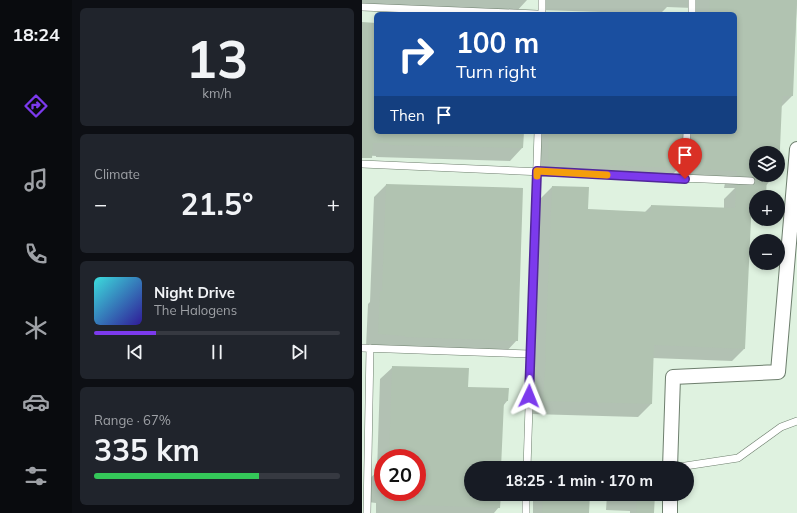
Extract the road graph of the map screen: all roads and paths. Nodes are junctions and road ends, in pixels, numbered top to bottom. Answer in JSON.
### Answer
{"nodes":[{"id":1,"x":542,"y":0,"type":"edge"},
{"id":2,"x":692,"y":0,"type":"edge"},
{"id":3,"x":362,"y":7,"type":"edge"},
{"id":4,"x":486,"y":12,"type":"edge"},
{"id":5,"x":542,"y":12,"type":"edge"},
{"id":6,"x":692,"y":12,"type":"edge"},
{"id":7,"x":538,"y":134,"type":"edge"},
{"id":8,"x":687,"y":134,"type":"edge"},
{"id":9,"x":797,"y":149,"type":"edge"},
{"id":10,"x":362,"y":164,"type":"edge"},
{"id":11,"x":537,"y":171,"type":"junction"},
{"id":12,"x":685,"y":179,"type":"junction"},
{"id":13,"x":749,"y":181,"type":"edge"},
{"id":14,"x":793,"y":227,"type":"edge"},
{"id":15,"x":362,"y":348,"type":"edge"},
{"id":16,"x":370,"y":348,"type":"junction"},
{"id":17,"x":530,"y":354,"type":"junction"},
{"id":18,"x":797,"y":421,"type":"edge"},
{"id":19,"x":527,"y":461,"type":"edge"},
{"id":20,"x":671,"y":461,"type":"edge"},
{"id":21,"x":694,"y":465,"type":"edge"},
{"id":22,"x":526,"y":501,"type":"edge"},
{"id":23,"x":670,"y":501,"type":"edge"},
{"id":24,"x":367,"y":513,"type":"edge"},
{"id":25,"x":526,"y":513,"type":"edge"},
{"id":26,"x":670,"y":513,"type":"edge"}],
"edges":[{"from":1,"to":5,"type":"lane"},
{"from":2,"to":6,"type":"lane"},
{"from":3,"to":4,"type":"lane"},
{"from":7,"to":11,"type":"lane"},
{"from":8,"to":12,"type":"lane"},
{"from":9,"to":14,"type":"street"},
{"from":10,"to":11,"type":"lane"},
{"from":11,"to":12,"type":"lane"},
{"from":11,"to":17,"type":"lane"},
{"from":12,"to":13,"type":"lane"},
{"from":14,"to":20,"type":"street"},
{"from":15,"to":16,"type":"lane"},
{"from":16,"to":17,"type":"lane"},
{"from":16,"to":24,"type":"lane"},
{"from":17,"to":19,"type":"lane"},
{"from":18,"to":21,"type":"lane"},
{"from":22,"to":25,"type":"lane"},
{"from":23,"to":26,"type":"street"}]}
